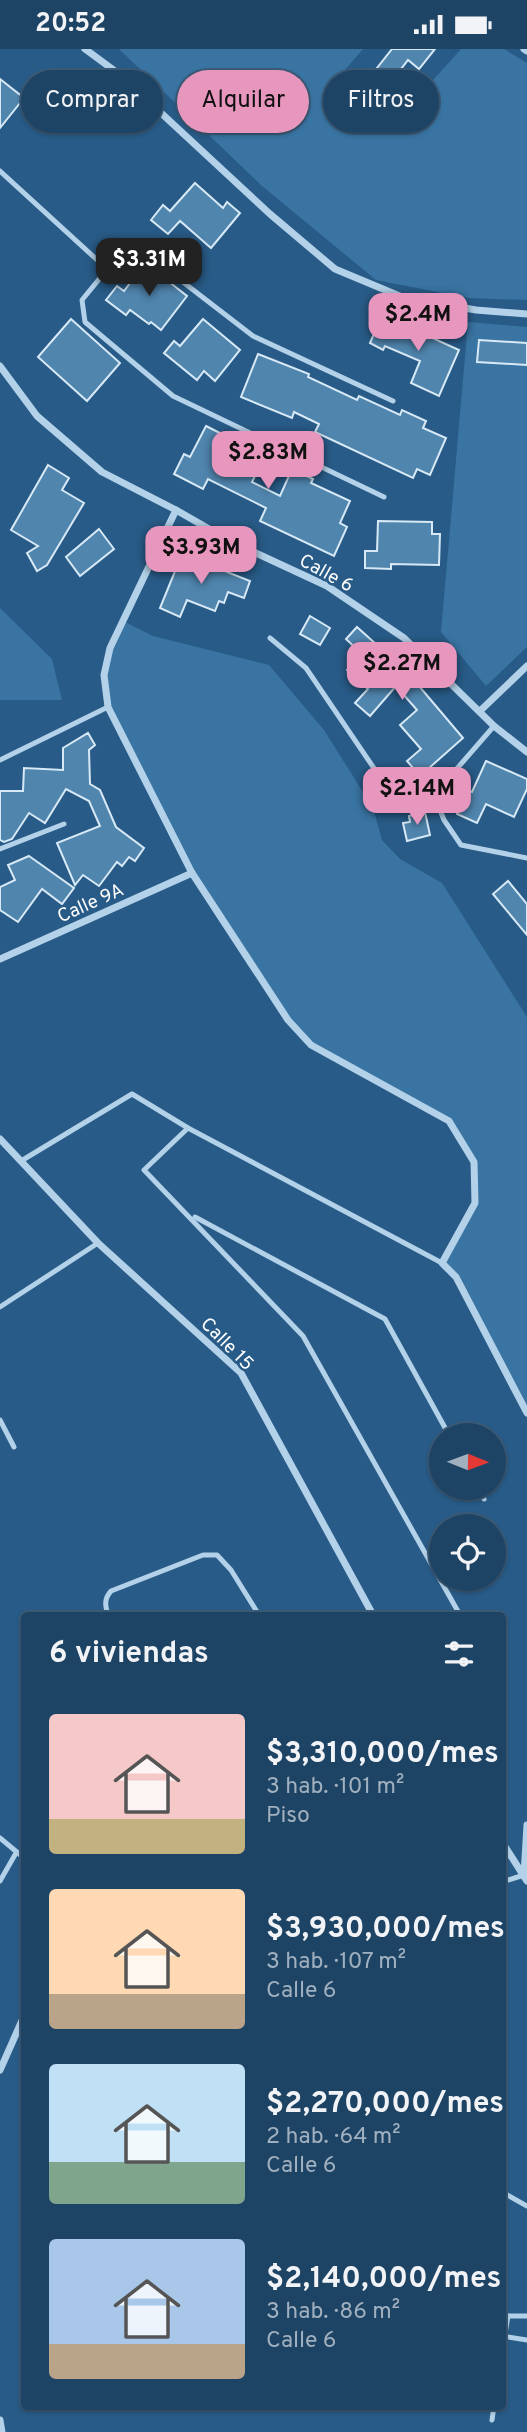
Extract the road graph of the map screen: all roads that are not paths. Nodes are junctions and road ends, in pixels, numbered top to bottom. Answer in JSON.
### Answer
{"nodes":[{"id":1,"x":85,"y":49,"type":"edge"},
{"id":2,"x":0,"y":171,"type":"edge"},
{"id":3,"x":107,"y":269,"type":"junction"},
{"id":4,"x":527,"y":314,"type":"edge"},
{"id":5,"x":0,"y":366,"type":"edge"},
{"id":6,"x":393,"y":401,"type":"dead end"},
{"id":7,"x":384,"y":497,"type":"dead end"},
{"id":8,"x":176,"y":510,"type":"junction"},
{"id":9,"x":270,"y":638,"type":"dead end"},
{"id":10,"x":527,"y":666,"type":"edge"},
{"id":11,"x":108,"y":708,"type":"junction"},
{"id":12,"x":481,"y":710,"type":"junction"},
{"id":13,"x":494,"y":726,"type":"junction"},
{"id":14,"x":527,"y":752,"type":"edge"},
{"id":15,"x":0,"y":760,"type":"edge"},
{"id":16,"x":434,"y":795,"type":"junction"},
{"id":17,"x":64,"y":824,"type":"dead end"},
{"id":18,"x":0,"y":849,"type":"edge"},
{"id":19,"x":527,"y":858,"type":"edge"},
{"id":20,"x":192,"y":873,"type":"junction"},
{"id":21,"x":0,"y":959,"type":"edge"},
{"id":22,"x":188,"y":1128,"type":"junction"},
{"id":23,"x":0,"y":1139,"type":"edge"},
{"id":24,"x":21,"y":1161,"type":"junction"},
{"id":25,"x":189,"y":1214,"type":"junction"},
{"id":26,"x":98,"y":1243,"type":"junction"},
{"id":27,"x":442,"y":1263,"type":"junction"},
{"id":28,"x":0,"y":1307,"type":"edge"},
{"id":29,"x":527,"y":1413,"type":"edge"},
{"id":30,"x":0,"y":1420,"type":"edge"},
{"id":31,"x":442,"y":1423,"type":"edge"},
{"id":32,"x":14,"y":1447,"type":"dead end"},
{"id":33,"x":107,"y":1612,"type":"edge"},
{"id":34,"x":257,"y":1612,"type":"edge"},
{"id":35,"x":371,"y":1612,"type":"edge"},
{"id":36,"x":458,"y":1612,"type":"edge"},
{"id":37,"x":527,"y":1825,"type":"edge"},
{"id":38,"x":0,"y":1838,"type":"edge"},
{"id":39,"x":506,"y":1848,"type":"edge"},
{"id":40,"x":16,"y":1853,"type":"junction"},
{"id":41,"x":21,"y":1856,"type":"edge"},
{"id":42,"x":525,"y":1878,"type":"edge"},
{"id":43,"x":0,"y":1881,"type":"edge"},
{"id":44,"x":506,"y":1881,"type":"edge"},
{"id":45,"x":21,"y":2023,"type":"edge"},
{"id":46,"x":0,"y":2070,"type":"edge"},
{"id":47,"x":506,"y":2194,"type":"edge"},
{"id":48,"x":527,"y":2206,"type":"edge"},
{"id":49,"x":527,"y":2316,"type":"edge"},
{"id":50,"x":506,"y":2318,"type":"edge"},
{"id":51,"x":506,"y":2337,"type":"edge"},
{"id":52,"x":527,"y":2340,"type":"edge"},
{"id":53,"x":493,"y":2410,"type":"edge"},
{"id":54,"x":0,"y":2420,"type":"edge"},
{"id":55,"x":492,"y":2420,"type":"dead end"},
{"id":56,"x":2,"y":2432,"type":"edge"}],
"edges":[{"from":1,"to":4,"type":"street"},
{"from":2,"to":3,"type":"lane"},
{"from":3,"to":6,"type":"lane"},
{"from":3,"to":7,"type":"lane"},
{"from":5,"to":8,"type":"street","name":"Calle 6"},
{"from":8,"to":11,"type":"street"},
{"from":8,"to":12,"type":"street","name":"Calle 6"},
{"from":9,"to":16,"type":"lane"},
{"from":10,"to":12,"type":"street"},
{"from":11,"to":15,"type":"lane"},
{"from":11,"to":20,"type":"street"},
{"from":12,"to":13,"type":"street","name":"Calle 6"},
{"from":13,"to":14,"type":"street","name":"Calle 6"},
{"from":13,"to":16,"type":"lane"},
{"from":16,"to":19,"type":"lane"},
{"from":17,"to":18,"type":"lane"},
{"from":20,"to":21,"type":"street","name":"Calle 9A"},
{"from":20,"to":27,"type":"street"},
{"from":22,"to":24,"type":"lane"},
{"from":22,"to":25,"type":"lane"},
{"from":22,"to":27,"type":"lane"},
{"from":23,"to":24,"type":"street","name":"Calle 15"},
{"from":24,"to":26,"type":"street","name":"Calle 15"},
{"from":25,"to":31,"type":"lane"},
{"from":25,"to":36,"type":"lane"},
{"from":26,"to":28,"type":"lane"},
{"from":26,"to":35,"type":"street","name":"Calle 15"},
{"from":27,"to":29,"type":"street"},
{"from":30,"to":32,"type":"lane"},
{"from":33,"to":34,"type":"lane"},
{"from":37,"to":42,"type":"street"},
{"from":38,"to":40,"type":"lane"},
{"from":39,"to":42,"type":"street"},
{"from":40,"to":41,"type":"lane"},
{"from":40,"to":43,"type":"lane"},
{"from":42,"to":44,"type":"lane"},
{"from":45,"to":46,"type":"street"},
{"from":47,"to":48,"type":"lane"},
{"from":49,"to":50,"type":"lane"},
{"from":51,"to":52,"type":"lane"},
{"from":53,"to":55,"type":"lane"},
{"from":54,"to":56,"type":"street"}]}
